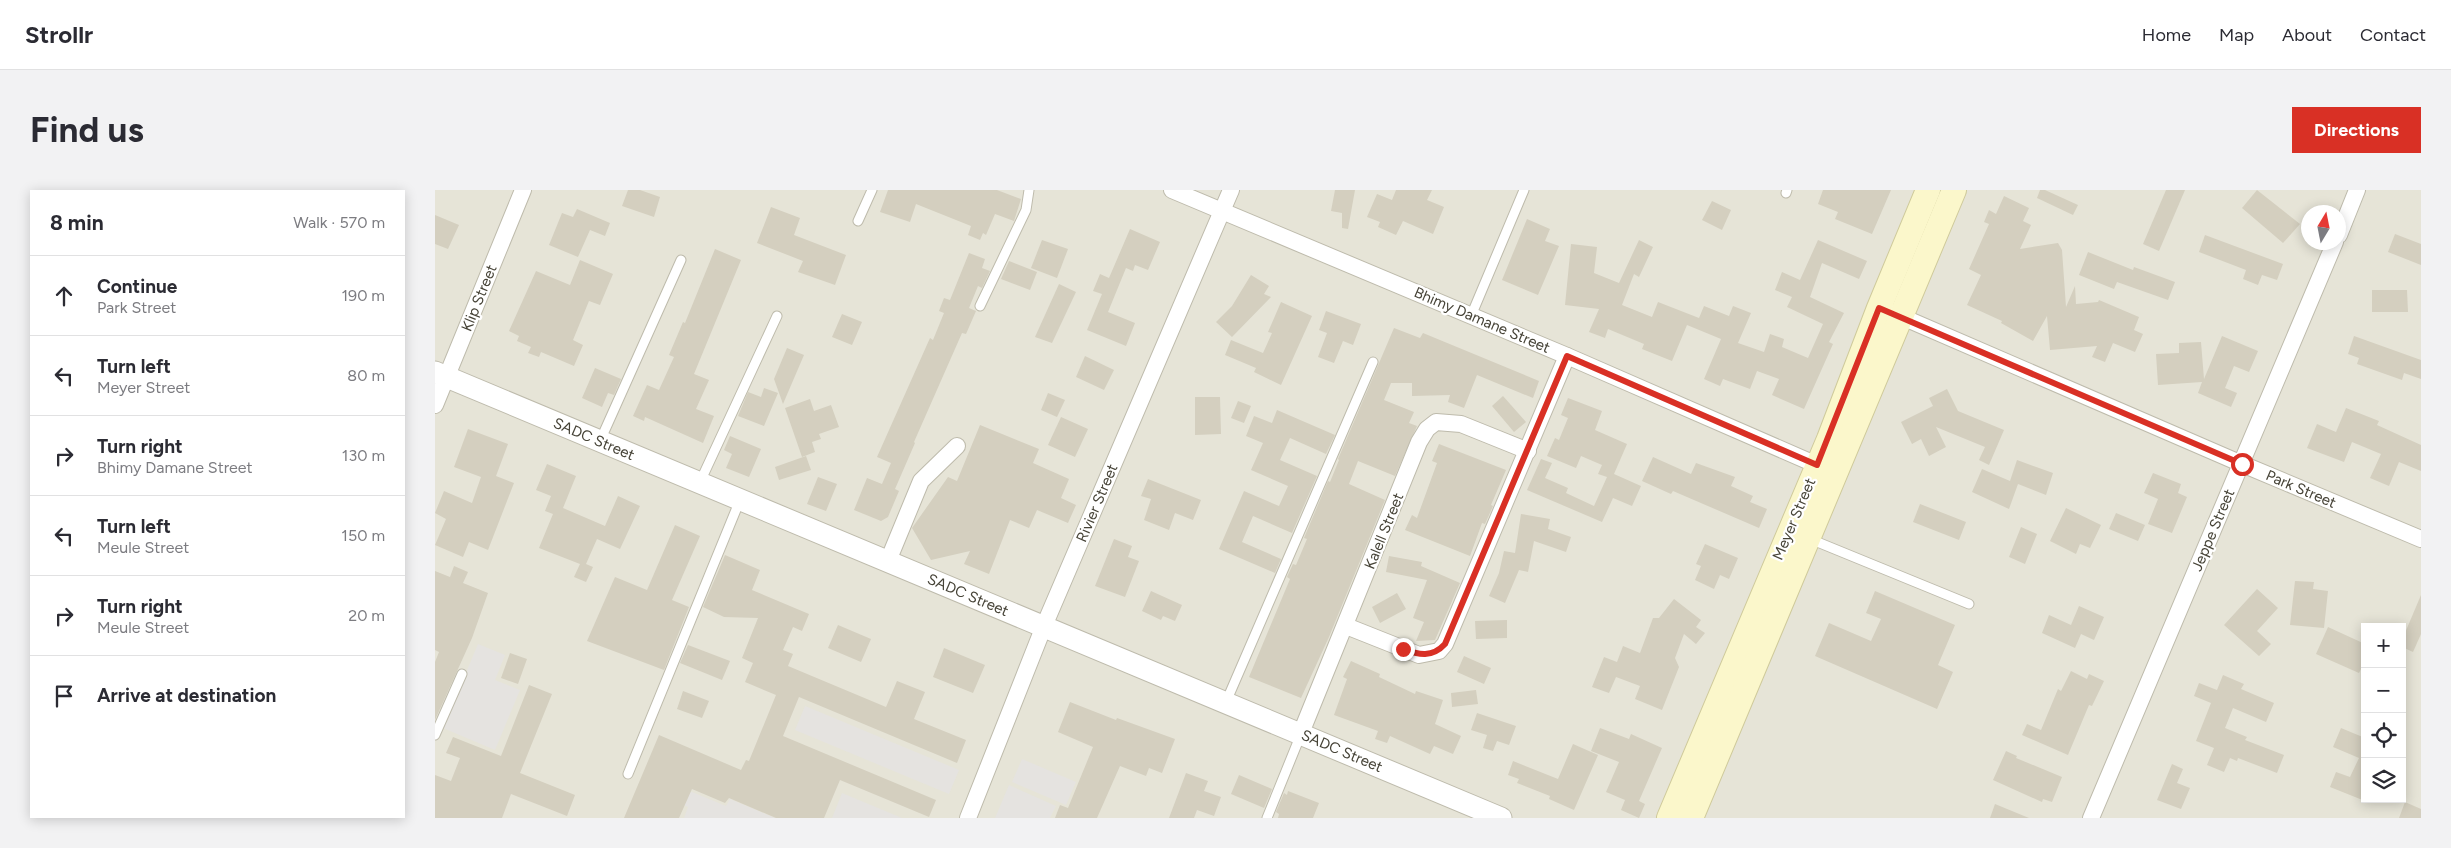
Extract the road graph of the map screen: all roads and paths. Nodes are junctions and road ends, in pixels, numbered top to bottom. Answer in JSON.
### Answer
{"nodes":[{"id":1,"x":523,"y":190,"type":"edge"},
{"id":2,"x":872,"y":190,"type":"edge"},
{"id":3,"x":1029,"y":190,"type":"edge"},
{"id":4,"x":1172,"y":190,"type":"edge"},
{"id":5,"x":1231,"y":190,"type":"edge"},
{"id":6,"x":1523,"y":190,"type":"edge"},
{"id":7,"x":1928,"y":190,"type":"edge"},
{"id":8,"x":1954,"y":190,"type":"edge"},
{"id":9,"x":2357,"y":190,"type":"edge"},
{"id":10,"x":1222,"y":211,"type":"junction"},
{"id":11,"x":2346,"y":218,"type":"edge"},
{"id":12,"x":858,"y":221,"type":"dead end"},
{"id":13,"x":2332,"y":250,"type":"edge"},
{"id":14,"x":681,"y":260,"type":"dead end"},
{"id":15,"x":980,"y":306,"type":"dead end"},
{"id":16,"x":1879,"y":308,"type":"junction"},
{"id":17,"x":777,"y":316,"type":"dead end"},
{"id":18,"x":1471,"y":316,"type":"junction"},
{"id":19,"x":1901,"y":316,"type":"junction"},
{"id":20,"x":1567,"y":356,"type":"junction"},
{"id":21,"x":1373,"y":362,"type":"dead end"},
{"id":22,"x":441,"y":375,"type":"edge"},
{"id":23,"x":435,"y":406,"type":"edge"},
{"id":24,"x":600,"y":441,"type":"junction"},
{"id":25,"x":957,"y":446,"type":"dead end"},
{"id":26,"x":1528,"y":451,"type":"junction"},
{"id":27,"x":2242,"y":464,"type":"junction"},
{"id":28,"x":1817,"y":465,"type":"junction"},
{"id":29,"x":699,"y":482,"type":"junction"},
{"id":30,"x":741,"y":500,"type":"junction"},
{"id":31,"x":1799,"y":534,"type":"junction"},
{"id":32,"x":2421,"y":539,"type":"edge"},
{"id":33,"x":888,"y":561,"type":"junction"},
{"id":34,"x":1969,"y":604,"type":"dead end"},
{"id":35,"x":1044,"y":626,"type":"junction"},
{"id":36,"x":1345,"y":626,"type":"junction"},
{"id":37,"x":462,"y":674,"type":"dead end"},
{"id":38,"x":1226,"y":702,"type":"junction"},
{"id":39,"x":1301,"y":733,"type":"junction"},
{"id":40,"x":435,"y":735,"type":"edge"},
{"id":41,"x":628,"y":774,"type":"dead end"},
{"id":42,"x":1685,"y":815,"type":"edge"},
{"id":43,"x":968,"y":818,"type":"edge"},
{"id":44,"x":1267,"y":818,"type":"edge"},
{"id":45,"x":1501,"y":818,"type":"edge"},
{"id":46,"x":2091,"y":818,"type":"edge"}],
"edges":[{"from":1,"to":22,"type":"street","name":"Klip Street"},
{"from":2,"to":12,"type":"lane"},
{"from":3,"to":15,"type":"lane"},
{"from":4,"to":10,"type":"street","name":"Bhimy Damane Street"},
{"from":5,"to":10,"type":"street","name":"Rivier Street"},
{"from":6,"to":18,"type":"lane"},
{"from":7,"to":16,"type":"main road","name":"Meyer Street"},
{"from":8,"to":19,"type":"main road"},
{"from":9,"to":11,"type":"street"},
{"from":10,"to":18,"type":"street","name":"Bhimy Damane Street"},
{"from":10,"to":35,"type":"street","name":"Rivier Street"},
{"from":13,"to":27,"type":"street","name":"Jeppe Street"},
{"from":14,"to":24,"type":"lane"},
{"from":16,"to":19,"type":"street","name":"Park Street"},
{"from":16,"to":28,"type":"main road","name":"Meyer Street"},
{"from":17,"to":29,"type":"lane"},
{"from":18,"to":20,"type":"street","name":"Bhimy Damane Street"},
{"from":19,"to":27,"type":"street","name":"Park Street"},
{"from":19,"to":31,"type":"main road"},
{"from":20,"to":26,"type":"street"},
{"from":20,"to":28,"type":"street","name":"Bhimy Damane Street"},
{"from":21,"to":38,"type":"lane"},
{"from":22,"to":23,"type":"street","name":"Klip Street"},
{"from":22,"to":24,"type":"street","name":"SADC Street"},
{"from":24,"to":29,"type":"street","name":"SADC Street"},
{"from":25,"to":33,"type":"street"},
{"from":26,"to":36,"type":"street"},
{"from":26,"to":36,"type":"street","name":"Kalell Street"},
{"from":27,"to":32,"type":"street","name":"Park Street"},
{"from":27,"to":46,"type":"street","name":"Jeppe Street"},
{"from":28,"to":31,"type":"main road","name":"Meyer Street"},
{"from":29,"to":30,"type":"street","name":"SADC Street"},
{"from":30,"to":33,"type":"street","name":"SADC Street"},
{"from":30,"to":41,"type":"lane"},
{"from":31,"to":34,"type":"lane"},
{"from":31,"to":42,"type":"main road","name":"Meyer Street"},
{"from":33,"to":35,"type":"street","name":"SADC Street"},
{"from":35,"to":38,"type":"street","name":"SADC Street"},
{"from":35,"to":43,"type":"street","name":"Rivier Street"},
{"from":36,"to":39,"type":"street","name":"Kalell Street"},
{"from":37,"to":40,"type":"lane"},
{"from":38,"to":39,"type":"street","name":"SADC Street"},
{"from":39,"to":44,"type":"lane"},
{"from":39,"to":45,"type":"street","name":"SADC Street"}]}
